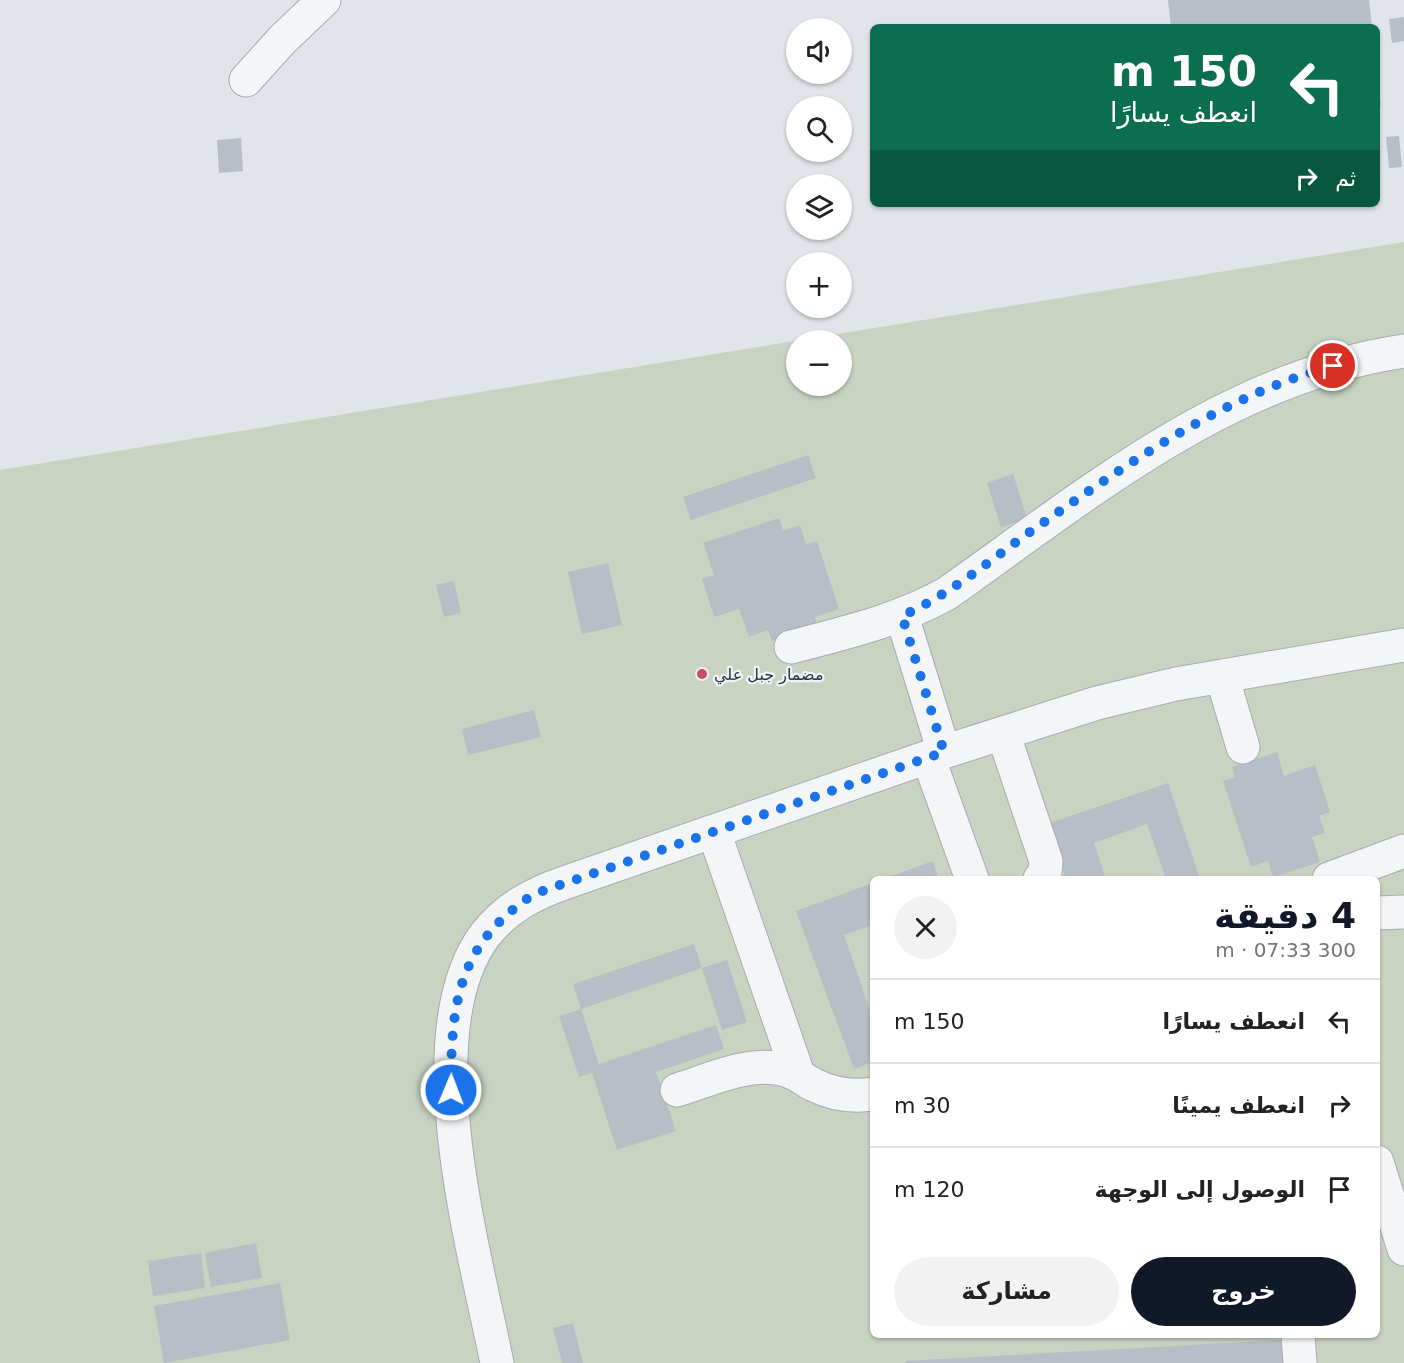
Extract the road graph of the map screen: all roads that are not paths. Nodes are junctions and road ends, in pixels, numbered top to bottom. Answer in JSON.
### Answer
{"nodes":[{"id":1,"x":324,"y":0,"type":"edge"},
{"id":2,"x":246,"y":80,"type":"dead end"},
{"id":3,"x":1404,"y":351,"type":"edge"},
{"id":4,"x":902,"y":616,"type":"junction"},
{"id":5,"x":1404,"y":645,"type":"edge"},
{"id":6,"x":791,"y":647,"type":"dead end"},
{"id":7,"x":1222,"y":676,"type":"junction"},
{"id":8,"x":1003,"y":733,"type":"junction"},
{"id":9,"x":1243,"y":747,"type":"dead end"},
{"id":10,"x":936,"y":755,"type":"junction"},
{"id":11,"x":714,"y":832,"type":"junction"},
{"id":12,"x":1404,"y":851,"type":"edge"},
{"id":13,"x":971,"y":876,"type":"edge"},
{"id":14,"x":1042,"y":876,"type":"edge"},
{"id":15,"x":1337,"y":876,"type":"edge"},
{"id":16,"x":1404,"y":912,"type":"edge"},
{"id":17,"x":1380,"y":913,"type":"edge"},
{"id":18,"x":798,"y":1074,"type":"junction"},
{"id":19,"x":677,"y":1090,"type":"dead end"},
{"id":20,"x":870,"y":1094,"type":"edge"},
{"id":21,"x":1380,"y":1175,"type":"edge"},
{"id":22,"x":1393,"y":1233,"type":"edge"},
{"id":23,"x":1298,"y":1338,"type":"edge"},
{"id":24,"x":497,"y":1363,"type":"edge"},
{"id":25,"x":1300,"y":1363,"type":"edge"}],
"edges":[{"from":1,"to":2,"type":"lane"},
{"from":3,"to":4,"type":"lane"},
{"from":4,"to":6,"type":"lane"},
{"from":4,"to":10,"type":"lane"},
{"from":5,"to":7,"type":"lane"},
{"from":7,"to":8,"type":"lane"},
{"from":7,"to":9,"type":"lane"},
{"from":8,"to":10,"type":"lane"},
{"from":8,"to":14,"type":"lane"},
{"from":10,"to":11,"type":"lane"},
{"from":10,"to":13,"type":"lane"},
{"from":11,"to":18,"type":"lane"},
{"from":11,"to":24,"type":"lane"},
{"from":12,"to":15,"type":"lane"},
{"from":16,"to":17,"type":"lane"},
{"from":18,"to":19,"type":"lane"},
{"from":18,"to":20,"type":"lane"},
{"from":21,"to":22,"type":"lane"},
{"from":23,"to":25,"type":"lane"}]}
